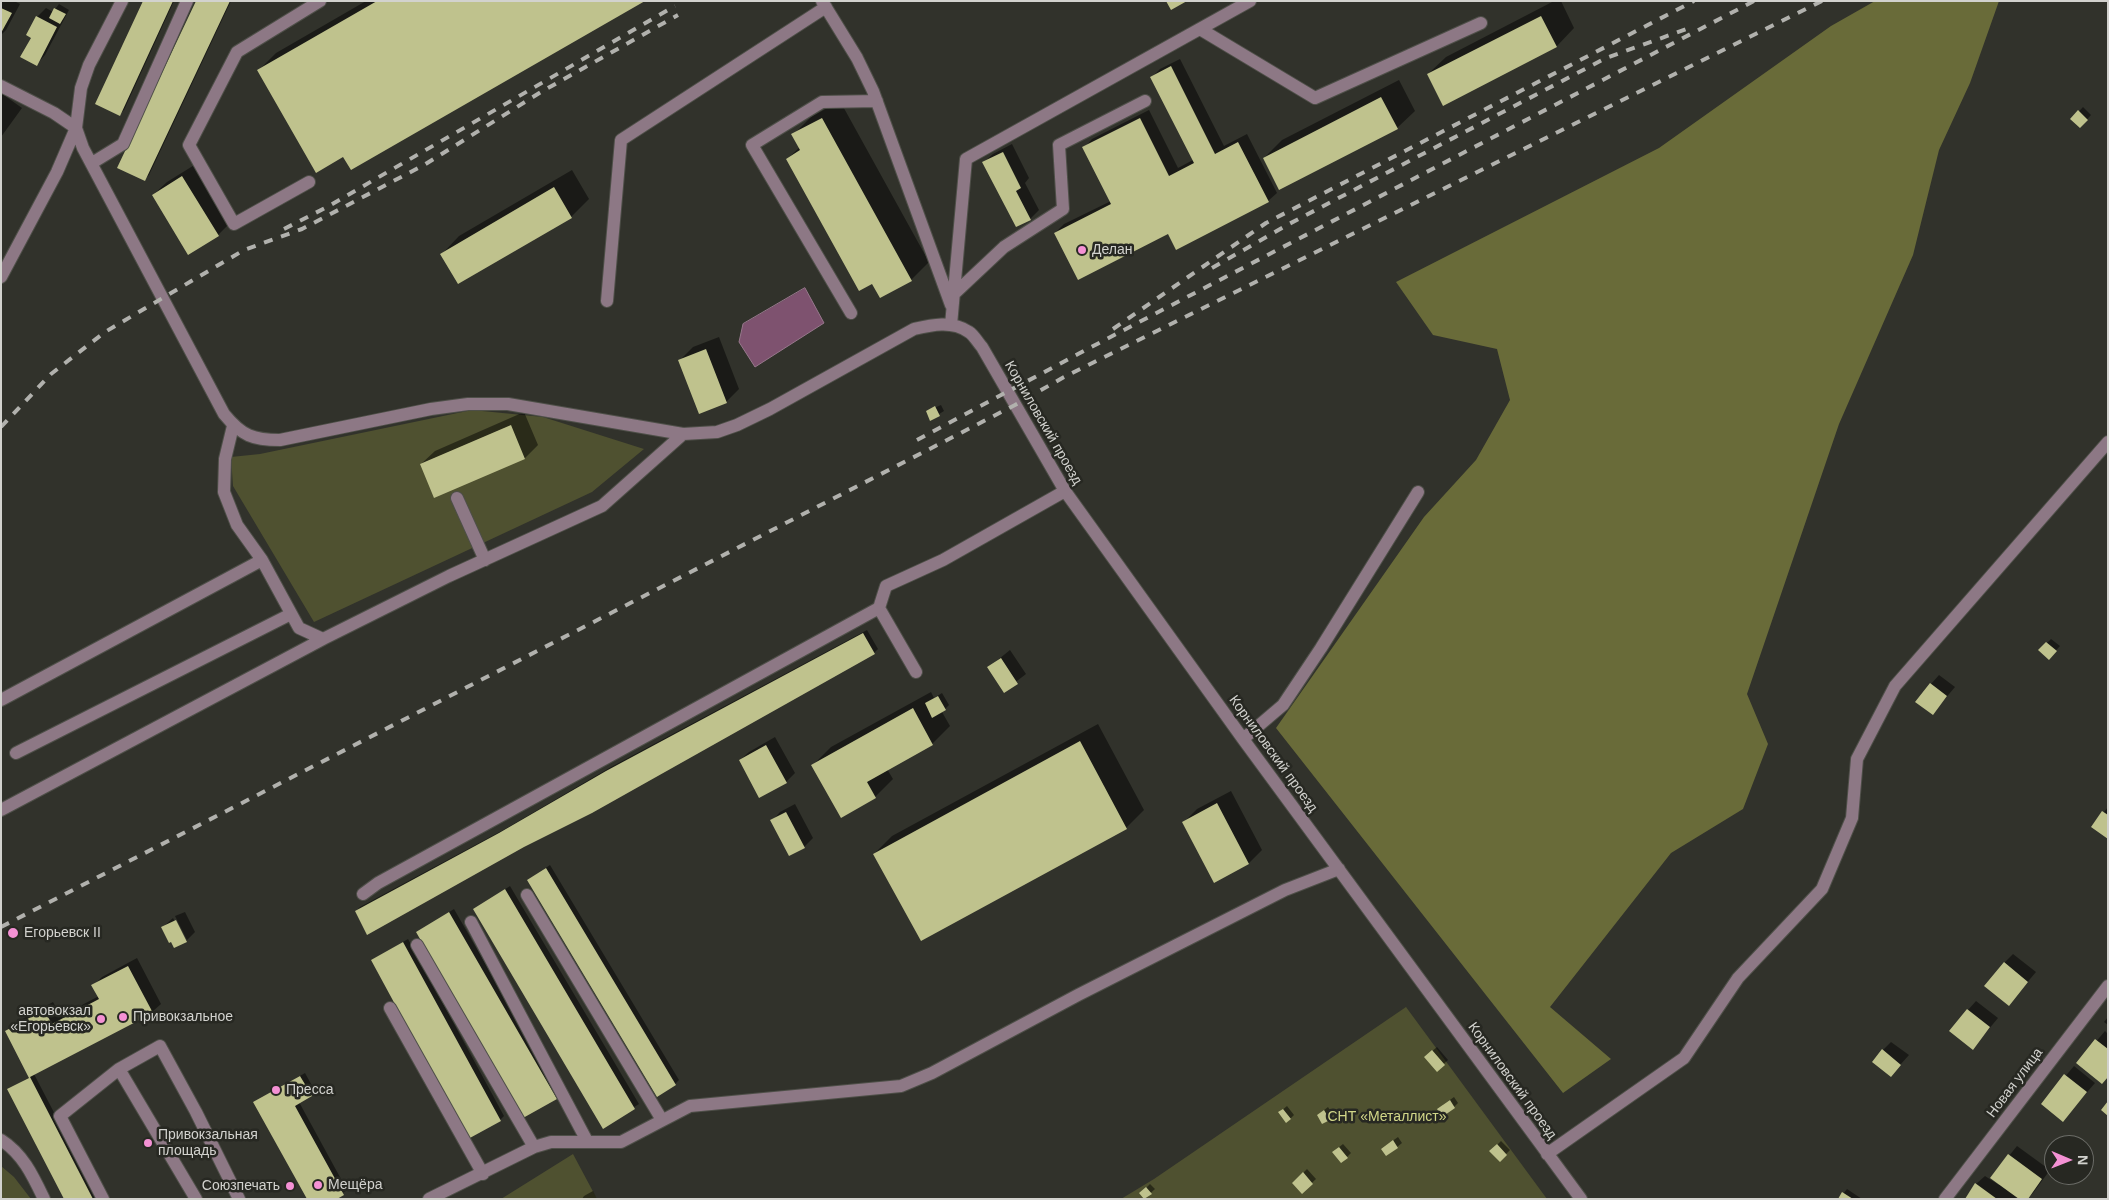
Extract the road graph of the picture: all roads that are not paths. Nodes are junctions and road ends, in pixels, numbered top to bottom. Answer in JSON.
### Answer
{"nodes":[{"id":1,"x":122,"y":1,"type":"edge"},
{"id":2,"x":187,"y":1,"type":"edge"},
{"id":3,"x":320,"y":1,"type":"edge"},
{"id":4,"x":1250,"y":1,"type":"edge"},
{"id":5,"x":824,"y":4,"type":"edge"},
{"id":6,"x":1481,"y":23,"type":"dead end"},
{"id":7,"x":1200,"y":29,"type":"junction"},
{"id":8,"x":1,"y":86,"type":"edge"},
{"id":9,"x":877,"y":101,"type":"junction"},
{"id":10,"x":1145,"y":101,"type":"dead end"},
{"id":11,"x":76,"y":128,"type":"junction"},
{"id":12,"x":92,"y":164,"type":"junction"},
{"id":13,"x":310,"y":182,"type":"dead end"},
{"id":14,"x":1,"y":277,"type":"edge"},
{"id":15,"x":954,"y":294,"type":"junction"},
{"id":16,"x":607,"y":302,"type":"dead end"},
{"id":17,"x":952,"y":310,"type":"junction"},
{"id":18,"x":851,"y":313,"type":"dead end"},
{"id":19,"x":951,"y":325,"type":"junction"},
{"id":20,"x":233,"y":426,"type":"junction"},
{"id":21,"x":683,"y":434,"type":"junction"},
{"id":22,"x":2108,"y":442,"type":"edge"},
{"id":23,"x":1065,"y":491,"type":"junction"},
{"id":24,"x":1418,"y":492,"type":"dead end"},
{"id":25,"x":457,"y":498,"type":"dead end"},
{"id":26,"x":262,"y":560,"type":"junction"},
{"id":27,"x":485,"y":560,"type":"junction"},
{"id":28,"x":879,"y":608,"type":"junction"},
{"id":29,"x":291,"y":614,"type":"junction"},
{"id":30,"x":323,"y":638,"type":"junction"},
{"id":31,"x":916,"y":672,"type":"dead end"},
{"id":32,"x":1,"y":700,"type":"edge"},
{"id":33,"x":1243,"y":739,"type":"junction"},
{"id":34,"x":16,"y":753,"type":"dead end"},
{"id":35,"x":1,"y":810,"type":"edge"},
{"id":36,"x":1339,"y":869,"type":"junction"},
{"id":37,"x":363,"y":894,"type":"dead end"},
{"id":38,"x":527,"y":895,"type":"dead end"},
{"id":39,"x":471,"y":922,"type":"dead end"},
{"id":40,"x":417,"y":945,"type":"dead end"},
{"id":41,"x":2108,"y":986,"type":"edge"},
{"id":42,"x":390,"y":1008,"type":"dead end"},
{"id":43,"x":119,"y":1069,"type":"junction"},
{"id":44,"x":662,"y":1120,"type":"junction"},
{"id":45,"x":1,"y":1140,"type":"edge"},
{"id":46,"x":587,"y":1141,"type":"junction"},
{"id":47,"x":534,"y":1148,"type":"junction"},
{"id":48,"x":1547,"y":1154,"type":"junction"},
{"id":49,"x":483,"y":1174,"type":"junction"},
{"id":50,"x":44,"y":1199,"type":"edge"},
{"id":51,"x":103,"y":1199,"type":"edge"},
{"id":52,"x":196,"y":1199,"type":"edge"},
{"id":53,"x":239,"y":1199,"type":"edge"},
{"id":54,"x":429,"y":1199,"type":"edge"},
{"id":55,"x":1580,"y":1199,"type":"edge"},
{"id":56,"x":1946,"y":1199,"type":"edge"}],
"edges":[{"from":1,"to":11,"type":"street"},
{"from":2,"to":12,"type":"street"},
{"from":3,"to":13,"type":"street"},
{"from":4,"to":7,"type":"street"},
{"from":5,"to":9,"type":"street"},
{"from":5,"to":16,"type":"street"},
{"from":6,"to":7,"type":"street"},
{"from":7,"to":15,"type":"street"},
{"from":8,"to":11,"type":"street"},
{"from":9,"to":17,"type":"street"},
{"from":9,"to":18,"type":"street"},
{"from":10,"to":15,"type":"street"},
{"from":11,"to":12,"type":"street"},
{"from":11,"to":14,"type":"street"},
{"from":12,"to":20,"type":"street"},
{"from":15,"to":17,"type":"street"},
{"from":17,"to":19,"type":"street"},
{"from":19,"to":21,"type":"street"},
{"from":19,"to":23,"type":"street","name":"Корниловский проезд"},
{"from":20,"to":21,"type":"street"},
{"from":20,"to":26,"type":"street"},
{"from":21,"to":27,"type":"street"},
{"from":22,"to":48,"type":"street"},
{"from":23,"to":28,"type":"street"},
{"from":23,"to":33,"type":"street","name":"Корниловский проезд"},
{"from":24,"to":33,"type":"street"},
{"from":25,"to":27,"type":"street"},
{"from":26,"to":29,"type":"street"},
{"from":26,"to":32,"type":"street"},
{"from":27,"to":30,"type":"street"},
{"from":28,"to":31,"type":"street"},
{"from":28,"to":37,"type":"street"},
{"from":29,"to":30,"type":"street"},
{"from":29,"to":34,"type":"street"},
{"from":30,"to":35,"type":"street"},
{"from":33,"to":36,"type":"street","name":"Корниловский проезд"},
{"from":36,"to":44,"type":"street"},
{"from":36,"to":48,"type":"street","name":"Корниловский проезд"},
{"from":38,"to":44,"type":"street"},
{"from":39,"to":46,"type":"street"},
{"from":40,"to":47,"type":"street"},
{"from":41,"to":56,"type":"street","name":"Новая улица"},
{"from":42,"to":49,"type":"street"},
{"from":43,"to":51,"type":"street"},
{"from":43,"to":52,"type":"street"},
{"from":43,"to":53,"type":"street"},
{"from":44,"to":46,"type":"street"},
{"from":45,"to":50,"type":"street"},
{"from":46,"to":47,"type":"street"},
{"from":47,"to":49,"type":"street"},
{"from":48,"to":55,"type":"street","name":"Корниловский проезд"},
{"from":49,"to":54,"type":"street"}]}
